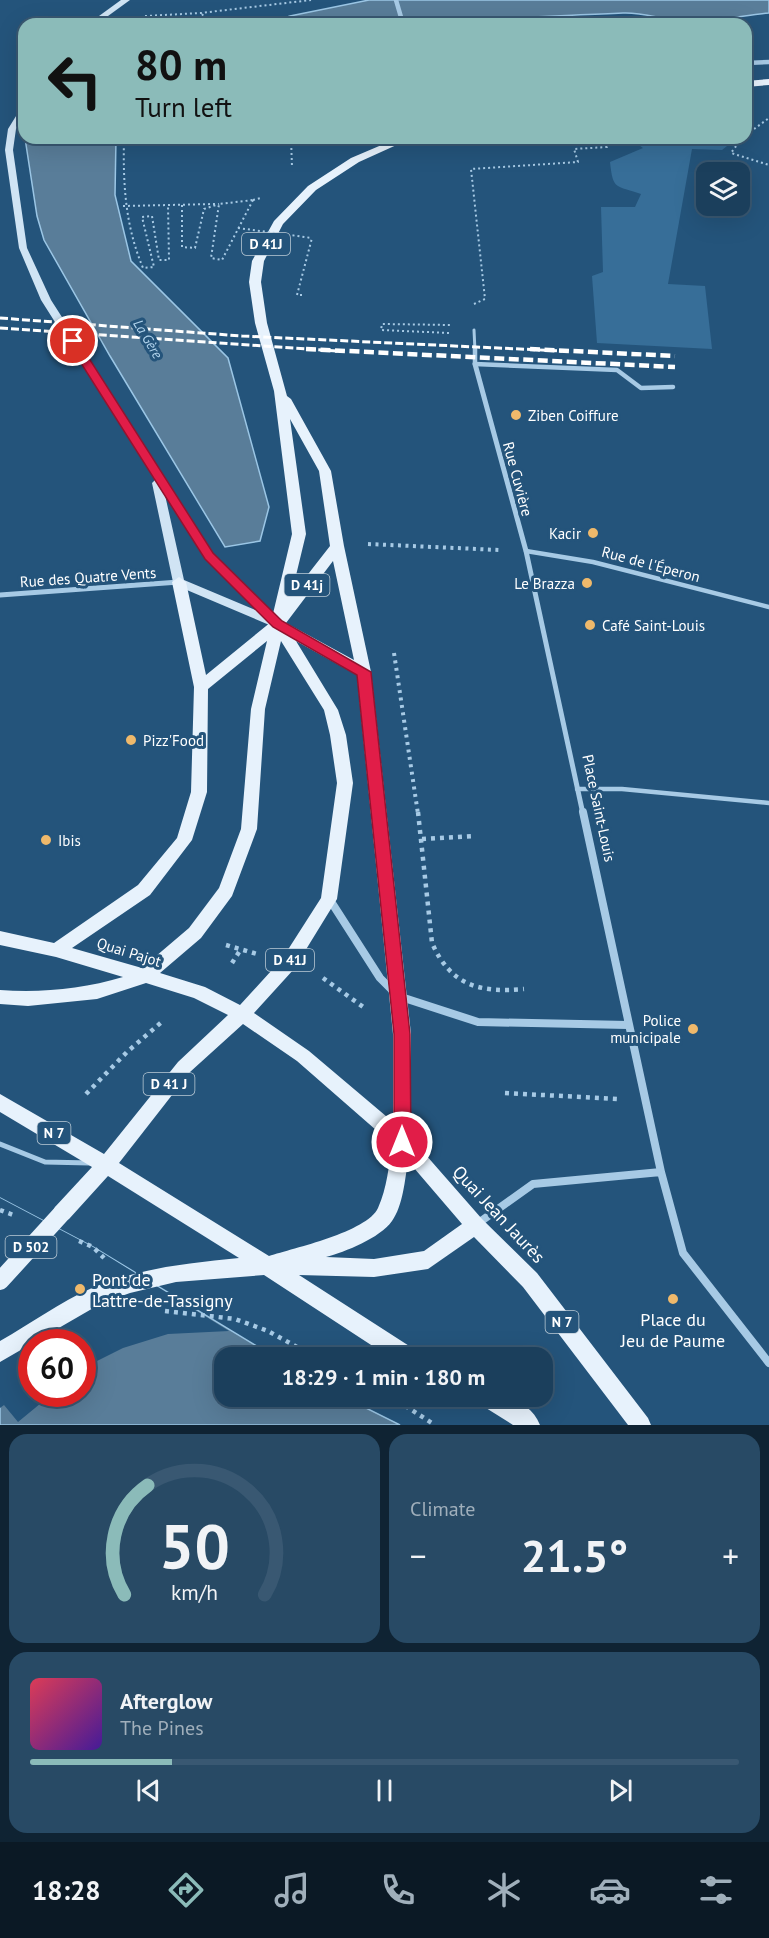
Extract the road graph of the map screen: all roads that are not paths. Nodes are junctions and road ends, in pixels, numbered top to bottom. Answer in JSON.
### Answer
{"nodes":[{"id":1,"x":126,"y":0,"type":"edge"},
{"id":2,"x":396,"y":0,"type":"edge"},
{"id":3,"x":100,"y":18,"type":"edge"},
{"id":4,"x":401,"y":18,"type":"edge"},
{"id":5,"x":769,"y":62,"type":"edge"},
{"id":6,"x":752,"y":63,"type":"edge"},
{"id":7,"x":769,"y":82,"type":"edge"},
{"id":8,"x":752,"y":83,"type":"edge"},
{"id":9,"x":18,"y":120,"type":"edge"},
{"id":10,"x":393,"y":144,"type":"edge"},
{"id":11,"x":474,"y":332,"type":"road end"},
{"id":12,"x":475,"y":364,"type":"junction"},
{"id":13,"x":673,"y":387,"type":"dead end"},
{"id":14,"x":280,"y":391,"type":"junction"},
{"id":15,"x":155,"y":474,"type":"junction"},
{"id":16,"x":337,"y":546,"type":"junction"},
{"id":17,"x":525,"y":551,"type":"junction"},
{"id":18,"x":179,"y":582,"type":"junction"},
{"id":19,"x":0,"y":595,"type":"edge"},
{"id":20,"x":536,"y":600,"type":"joint"},
{"id":21,"x":769,"y":607,"type":"edge"},
{"id":22,"x":278,"y":624,"type":"junction"},
{"id":23,"x":364,"y":672,"type":"junction"},
{"id":24,"x":201,"y":687,"type":"junction"},
{"id":25,"x":577,"y":789,"type":"junction"},
{"id":26,"x":769,"y":803,"type":"edge"},
{"id":27,"x":329,"y":899,"type":"junction"},
{"id":28,"x":0,"y":938,"type":"edge"},
{"id":29,"x":56,"y":950,"type":"junction"},
{"id":30,"x":144,"y":977,"type":"junction"},
{"id":31,"x":398,"y":996,"type":"junction"},
{"id":32,"x":0,"y":997,"type":"edge"},
{"id":33,"x":242,"y":1014,"type":"junction"},
{"id":34,"x":628,"y":1025,"type":"junction"},
{"id":35,"x":0,"y":1102,"type":"edge"},
{"id":36,"x":402,"y":1142,"type":"junction"},
{"id":37,"x":0,"y":1144,"type":"edge"},
{"id":38,"x":107,"y":1164,"type":"junction"},
{"id":39,"x":661,"y":1172,"type":"junction"},
{"id":40,"x":475,"y":1225,"type":"junction"},
{"id":41,"x":269,"y":1265,"type":"junction"},
{"id":42,"x":0,"y":1281,"type":"edge"},
{"id":43,"x":391,"y":1347,"type":"edge"},
{"id":44,"x":0,"y":1352,"type":"edge"},
{"id":45,"x":769,"y":1363,"type":"edge"},
{"id":46,"x":505,"y":1407,"type":"edge"},
{"id":47,"x":530,"y":1425,"type":"edge"},
{"id":48,"x":641,"y":1425,"type":"edge"}],
"edges":[{"from":1,"to":3,"type":"main road"},
{"from":2,"to":4,"type":"street"},
{"from":5,"to":6,"type":"street"},
{"from":7,"to":8,"type":"main road"},
{"from":9,"to":15,"type":"main road"},
{"from":10,"to":14,"type":"main road","number":"D 41J"},
{"from":11,"to":12,"type":"lane"},
{"from":12,"to":13,"type":"street"},
{"from":12,"to":17,"type":"street","name":"Rue Cuvière"},
{"from":14,"to":16,"type":"main road","number":"D 41J"},
{"from":14,"to":22,"type":"main road","number":"D 41J"},
{"from":15,"to":18,"type":"main road"},
{"from":15,"to":22,"type":"main road"},
{"from":16,"to":22,"type":"main road","number":"D 41j"},
{"from":16,"to":23,"type":"main road","number":"D 41J"},
{"from":17,"to":20,"type":"street","name":"Rue Cuvière"},
{"from":17,"to":21,"type":"street","name":"Rue de l'Éperon"},
{"from":18,"to":19,"type":"street","name":"Rue des Quatre Vents"},
{"from":18,"to":22,"type":"main road"},
{"from":18,"to":24,"type":"main road"},
{"from":20,"to":25,"type":"street","name":"Place Saint-Louis"},
{"from":22,"to":23,"type":"main road"},
{"from":22,"to":24,"type":"main road"},
{"from":22,"to":27,"type":"main road","number":"D 41J"},
{"from":22,"to":30,"type":"main road"},
{"from":23,"to":31,"type":"main road","number":"D 41J"},
{"from":24,"to":29,"type":"main road"},
{"from":25,"to":26,"type":"street"},
{"from":25,"to":34,"type":"street","name":"Place Saint-Louis"},
{"from":27,"to":31,"type":"street"},
{"from":27,"to":33,"type":"main road","number":"D 41J"},
{"from":28,"to":29,"type":"main road","name":"Quai Pajot","number":"N 7"},
{"from":29,"to":30,"type":"main road","name":"Quai Pajot","number":"N 7"},
{"from":30,"to":32,"type":"main road"},
{"from":30,"to":33,"type":"main road","name":"Quai Pajot","number":"N 7"},
{"from":31,"to":34,"type":"street"},
{"from":31,"to":36,"type":"main road","number":"D 41J"},
{"from":33,"to":36,"type":"main road","name":"Quai Jean Jaurès","number":"N 7"},
{"from":33,"to":38,"type":"main road","number":"D 41 J"},
{"from":34,"to":39,"type":"street","name":"Place Saint-Louis"},
{"from":35,"to":38,"type":"main road","number":"N 7"},
{"from":36,"to":40,"type":"main road","name":"Quai Jean Jaurès","number":"N 7"},
{"from":36,"to":41,"type":"main road"},
{"from":37,"to":38,"type":"lane"},
{"from":38,"to":41,"type":"main road","number":"N 7"},
{"from":38,"to":42,"type":"main road","number":"D 502","bridge":true},
{"from":39,"to":40,"type":"street"},
{"from":39,"to":45,"type":"street","name":"Place Saint-Louis"},
{"from":40,"to":41,"type":"main road"},
{"from":40,"to":48,"type":"main road","name":"Quai Jean Jaurès","number":"N 7"},
{"from":41,"to":43,"type":"main road","number":"N 7"},
{"from":41,"to":44,"type":"main road"},
{"from":46,"to":47,"type":"main road"}]}
